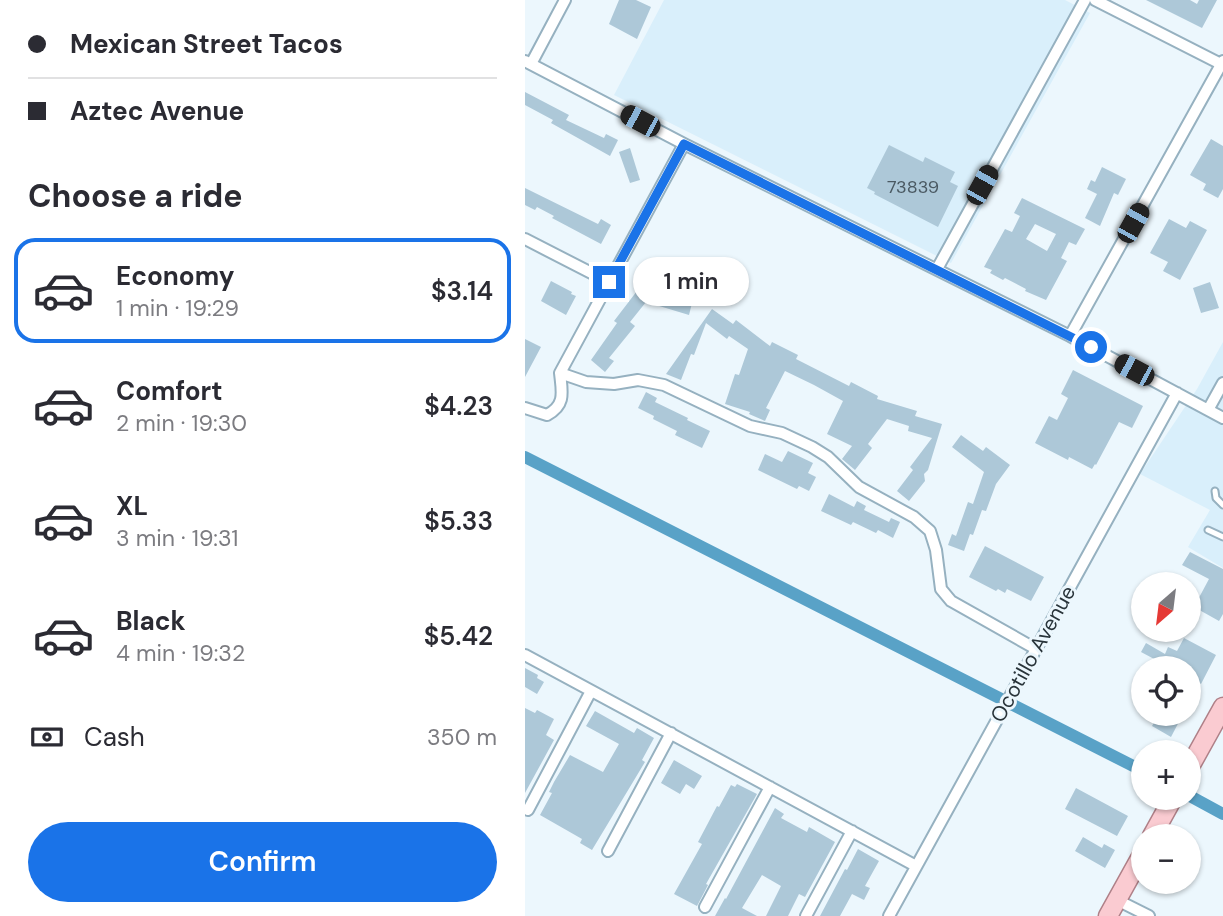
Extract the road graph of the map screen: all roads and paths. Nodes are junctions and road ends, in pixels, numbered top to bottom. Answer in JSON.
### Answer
{"nodes":[{"id":1,"x":565,"y":0,"type":"edge"},
{"id":2,"x":1085,"y":0,"type":"edge"},
{"id":3,"x":1095,"y":0,"type":"edge"},
{"id":4,"x":528,"y":62,"type":"edge"},
{"id":5,"x":1223,"y":64,"type":"edge"},
{"id":6,"x":684,"y":144,"type":"junction"},
{"id":7,"x":525,"y":239,"type":"edge"},
{"id":8,"x":937,"y":269,"type":"junction"},
{"id":9,"x":609,"y":282,"type":"junction"},
{"id":10,"x":1070,"y":336,"type":"junction"},
{"id":11,"x":560,"y":373,"type":"junction"},
{"id":12,"x":1223,"y":383,"type":"edge"},
{"id":13,"x":1177,"y":393,"type":"junction"},
{"id":14,"x":525,"y":408,"type":"edge"},
{"id":15,"x":1208,"y":410,"type":"junction"},
{"id":16,"x":1223,"y":418,"type":"edge"},
{"id":17,"x":1215,"y":491,"type":"dead end"},
{"id":18,"x":1223,"y":505,"type":"edge"},
{"id":19,"x":1208,"y":530,"type":"dead end"},
{"id":20,"x":1223,"y":537,"type":"edge"},
{"id":21,"x":1036,"y":649,"type":"junction"},
{"id":22,"x":525,"y":655,"type":"edge"},
{"id":23,"x":591,"y":691,"type":"junction"},
{"id":24,"x":1223,"y":707,"type":"edge"},
{"id":25,"x":671,"y":733,"type":"junction"},
{"id":26,"x":1201,"y":747,"type":"edge"},
{"id":27,"x":770,"y":787,"type":"junction"},
{"id":28,"x":528,"y":810,"type":"dead end"},
{"id":29,"x":852,"y":831,"type":"junction"},
{"id":30,"x":607,"y":852,"type":"dead end"},
{"id":31,"x":916,"y":866,"type":"junction"},
{"id":32,"x":1131,"y":875,"type":"edge"},
{"id":33,"x":1117,"y":900,"type":"junction"},
{"id":34,"x":705,"y":907,"type":"dead end"},
{"id":35,"x":806,"y":916,"type":"edge"},
{"id":36,"x":888,"y":916,"type":"edge"},
{"id":37,"x":1108,"y":916,"type":"edge"},
{"id":38,"x":1149,"y":916,"type":"edge"}],
"edges":[{"from":1,"to":4,"type":"street"},
{"from":2,"to":8,"type":"street"},
{"from":3,"to":5,"type":"street"},
{"from":4,"to":6,"type":"street"},
{"from":5,"to":10,"type":"street"},
{"from":6,"to":8,"type":"street"},
{"from":6,"to":9,"type":"street"},
{"from":7,"to":9,"type":"street"},
{"from":8,"to":10,"type":"street"},
{"from":9,"to":11,"type":"street"},
{"from":10,"to":13,"type":"street"},
{"from":11,"to":14,"type":"street"},
{"from":11,"to":21,"type":"street"},
{"from":12,"to":15,"type":"street"},
{"from":13,"to":15,"type":"street"},
{"from":13,"to":21,"type":"street","name":"Ocotillo Avenue"},
{"from":15,"to":16,"type":"street"},
{"from":17,"to":18,"type":"lane"},
{"from":19,"to":20,"type":"lane"},
{"from":21,"to":31,"type":"street","name":"Ocotillo Avenue"},
{"from":22,"to":23,"type":"street"},
{"from":23,"to":25,"type":"street"},
{"from":23,"to":28,"type":"street"},
{"from":24,"to":26,"type":"main road"},
{"from":25,"to":27,"type":"street"},
{"from":25,"to":30,"type":"street"},
{"from":27,"to":29,"type":"street"},
{"from":27,"to":34,"type":"street"},
{"from":29,"to":31,"type":"street"},
{"from":29,"to":35,"type":"street"},
{"from":31,"to":36,"type":"street","name":"Ocotillo Avenue"},
{"from":32,"to":33,"type":"main road"},
{"from":33,"to":37,"type":"main road"},
{"from":33,"to":38,"type":"street"}]}
